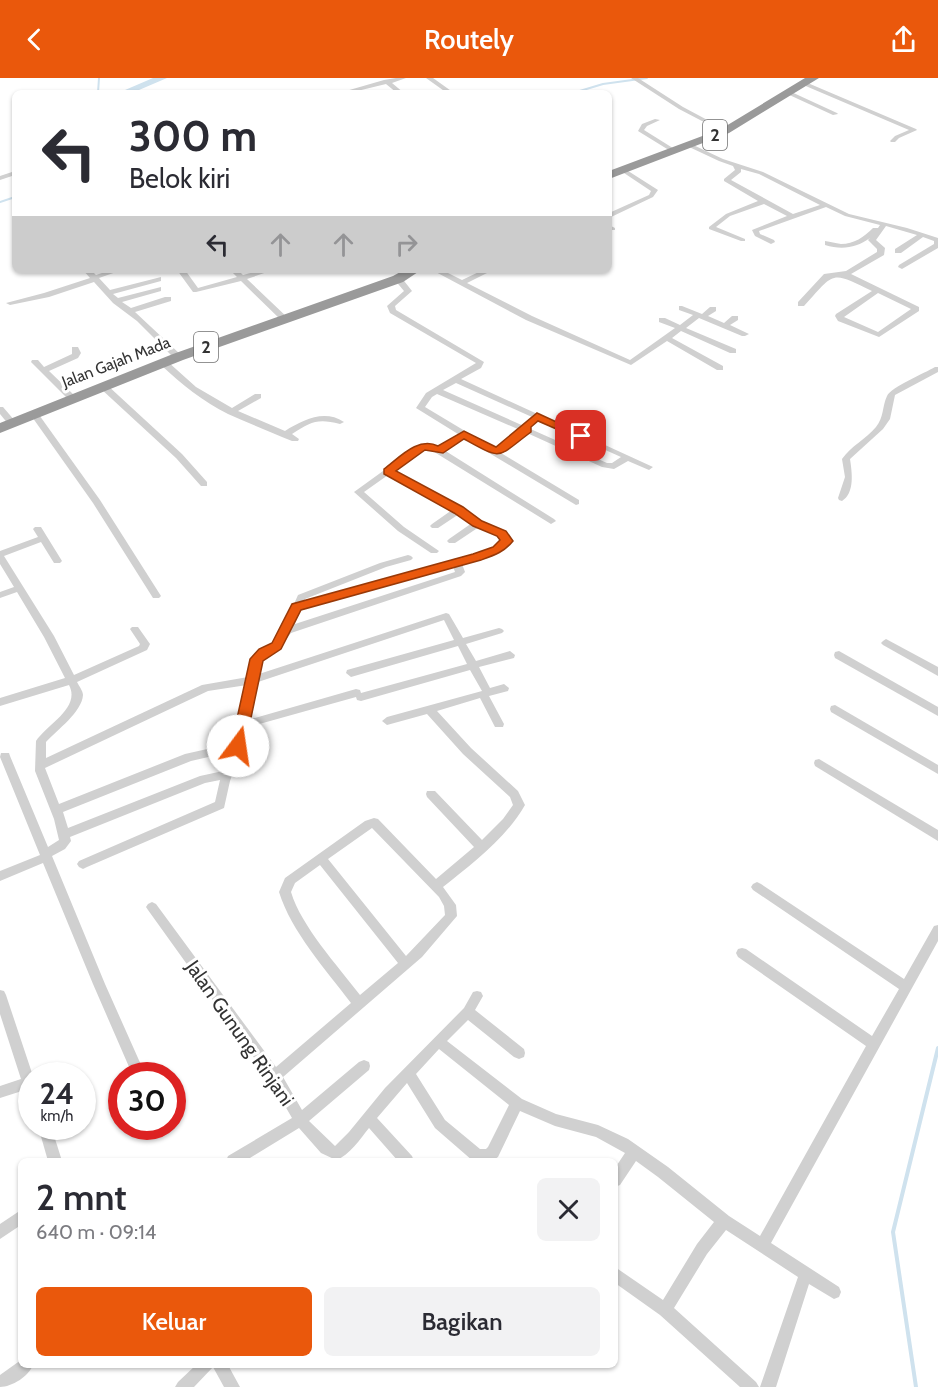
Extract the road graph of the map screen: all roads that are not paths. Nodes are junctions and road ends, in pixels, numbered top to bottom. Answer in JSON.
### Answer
{"nodes":[{"id":1,"x":403,"y":78,"type":"edge"},
{"id":2,"x":429,"y":78,"type":"edge"},
{"id":3,"x":636,"y":79,"type":"edge"},
{"id":4,"x":386,"y":81,"type":"junction"},
{"id":5,"x":808,"y":81,"type":"edge"},
{"id":6,"x":355,"y":90,"type":"edge"},
{"id":7,"x":397,"y":90,"type":"edge"},
{"id":8,"x":447,"y":90,"type":"edge"},
{"id":9,"x":787,"y":92,"type":"junction"},
{"id":10,"x":835,"y":114,"type":"dead end"},
{"id":11,"x":657,"y":120,"type":"dead end"},
{"id":12,"x":725,"y":131,"type":"junction"},
{"id":13,"x":893,"y":141,"type":"dead end"},
{"id":14,"x":689,"y":145,"type":"junction"},
{"id":15,"x":674,"y":151,"type":"junction"},
{"id":16,"x":736,"y":165,"type":"junction"},
{"id":17,"x":622,"y":170,"type":"junction"},
{"id":18,"x":612,"y":174,"type":"edge"},
{"id":19,"x":764,"y":201,"type":"junction"},
{"id":20,"x":826,"y":205,"type":"junction"},
{"id":21,"x":612,"y":215,"type":"edge"},
{"id":22,"x":791,"y":216,"type":"junction"},
{"id":23,"x":880,"y":224,"type":"junction"},
{"id":24,"x":923,"y":234,"type":"junction"},
{"id":25,"x":743,"y":240,"type":"dead end"},
{"id":26,"x":938,"y":240,"type":"edge"},
{"id":27,"x":771,"y":242,"type":"dead end"},
{"id":28,"x":828,"y":243,"type":"dead end"},
{"id":29,"x":898,"y":251,"type":"dead end"},
{"id":30,"x":902,"y":267,"type":"dead end"},
{"id":31,"x":90,"y":273,"type":"edge"},
{"id":32,"x":109,"y":273,"type":"edge"},
{"id":33,"x":184,"y":273,"type":"edge"},
{"id":34,"x":237,"y":273,"type":"edge"},
{"id":35,"x":260,"y":273,"type":"edge"},
{"id":36,"x":409,"y":273,"type":"edge"},
{"id":37,"x":442,"y":273,"type":"edge"},
{"id":38,"x":483,"y":273,"type":"edge"},
{"id":39,"x":844,"y":274,"type":"junction"},
{"id":40,"x":94,"y":278,"type":"junction"},
{"id":41,"x":158,"y":279,"type":"dead end"},
{"id":42,"x":242,"y":279,"type":"junction"},
{"id":43,"x":398,"y":279,"type":"junction"},
{"id":44,"x":462,"y":283,"type":"junction"},
{"id":45,"x":158,"y":289,"type":"dead end"},
{"id":46,"x":878,"y":290,"type":"junction"},
{"id":47,"x":108,"y":293,"type":"junction"},
{"id":48,"x":168,"y":299,"type":"dead end"},
{"id":49,"x":116,"y":301,"type":"junction"},
{"id":50,"x":10,"y":303,"type":"dead end"},
{"id":51,"x":801,"y":304,"type":"dead end"},
{"id":52,"x":682,"y":308,"type":"dead end"},
{"id":53,"x":712,"y":309,"type":"dead end"},
{"id":54,"x":130,"y":311,"type":"junction"},
{"id":55,"x":700,"y":316,"type":"junction"},
{"id":56,"x":735,"y":318,"type":"dead end"},
{"id":57,"x":285,"y":320,"type":"junction"},
{"id":58,"x":662,"y":320,"type":"dead end"},
{"id":59,"x":724,"y":326,"type":"junction"},
{"id":60,"x":680,"y":328,"type":"junction"},
{"id":61,"x":745,"y":334,"type":"dead end"},
{"id":62,"x":666,"y":338,"type":"junction"},
{"id":63,"x":703,"y":338,"type":"junction"},
{"id":64,"x":723,"y":347,"type":"junction"},
{"id":65,"x":75,"y":349,"type":"dead end"},
{"id":66,"x":688,"y":350,"type":"junction"},
{"id":67,"x":733,"y":351,"type":"dead end"},
{"id":68,"x":171,"y":360,"type":"junction"},
{"id":69,"x":706,"y":360,"type":"junction"},
{"id":70,"x":35,"y":362,"type":"dead end"},
{"id":71,"x":720,"y":368,"type":"dead end"},
{"id":72,"x":938,"y":369,"type":"edge"},
{"id":73,"x":44,"y":370,"type":"junction"},
{"id":74,"x":454,"y":380,"type":"junction"},
{"id":75,"x":103,"y":386,"type":"junction"},
{"id":76,"x":436,"y":390,"type":"junction"},
{"id":77,"x":258,"y":396,"type":"dead end"},
{"id":78,"x":72,"y":398,"type":"junction"},
{"id":79,"x":0,"y":409,"type":"edge"},
{"id":80,"x":231,"y":412,"type":"junction"},
{"id":81,"x":34,"y":414,"type":"junction"},
{"id":82,"x":537,"y":417,"type":"junction"},
{"id":83,"x":340,"y":422,"type":"dead end"},
{"id":84,"x":6,"y":426,"type":"edge"},
{"id":85,"x":525,"y":429,"type":"junction"},
{"id":86,"x":464,"y":434,"type":"junction"},
{"id":87,"x":285,"y":435,"type":"junction"},
{"id":88,"x":295,"y":439,"type":"dead end"},
{"id":89,"x":439,"y":450,"type":"junction"},
{"id":90,"x":496,"y":452,"type":"junction"},
{"id":91,"x":627,"y":457,"type":"junction"},
{"id":92,"x":649,"y":467,"type":"dead end"},
{"id":93,"x":388,"y":471,"type":"junction"},
{"id":94,"x":204,"y":484,"type":"dead end"},
{"id":95,"x":842,"y":498,"type":"dead end"},
{"id":96,"x":576,"y":502,"type":"dead end"},
{"id":97,"x":459,"y":510,"type":"junction"},
{"id":98,"x":551,"y":521,"type":"dead end"},
{"id":99,"x":478,"y":523,"type":"junction"},
{"id":100,"x":435,"y":526,"type":"dead end"},
{"id":101,"x":38,"y":528,"type":"dead end"},
{"id":102,"x":43,"y":538,"type":"junction"},
{"id":103,"x":452,"y":541,"type":"dead end"},
{"id":104,"x":434,"y":551,"type":"dead end"},
{"id":105,"x":0,"y":555,"type":"edge"},
{"id":106,"x":408,"y":558,"type":"dead end"},
{"id":107,"x":57,"y":561,"type":"dead end"},
{"id":108,"x":456,"y":561,"type":"junction"},
{"id":109,"x":20,"y":588,"type":"junction"},
{"id":110,"x":0,"y":595,"type":"edge"},
{"id":111,"x":156,"y":596,"type":"dead end"},
{"id":112,"x":297,"y":607,"type":"junction"},
{"id":113,"x":135,"y":629,"type":"dead end"},
{"id":114,"x":286,"y":630,"type":"junction"},
{"id":115,"x":499,"y":631,"type":"dead end"},
{"id":116,"x":461,"y":642,"type":"junction"},
{"id":117,"x":886,"y":643,"type":"dead end"},
{"id":118,"x":510,"y":655,"type":"dead end"},
{"id":119,"x":839,"y":655,"type":"dead end"},
{"id":120,"x":474,"y":665,"type":"junction"},
{"id":121,"x":938,"y":672,"type":"edge"},
{"id":122,"x":351,"y":673,"type":"dead end"},
{"id":123,"x":71,"y":680,"type":"junction"},
{"id":124,"x":253,"y":680,"type":"junction"},
{"id":125,"x":504,"y":688,"type":"dead end"},
{"id":126,"x":486,"y":693,"type":"junction"},
{"id":127,"x":0,"y":702,"type":"edge"},
{"id":128,"x":835,"y":709,"type":"dead end"},
{"id":129,"x":430,"y":710,"type":"junction"},
{"id":130,"x":938,"y":712,"type":"edge"},
{"id":131,"x":387,"y":721,"type":"dead end"},
{"id":132,"x":499,"y":724,"type":"dead end"},
{"id":133,"x":244,"y":725,"type":"junction"},
{"id":134,"x":238,"y":746,"type":"junction"},
{"id":135,"x":5,"y":756,"type":"dead end"},
{"id":136,"x":819,"y":763,"type":"dead end"},
{"id":137,"x":39,"y":766,"type":"junction"},
{"id":138,"x":938,"y":770,"type":"edge"},
{"id":139,"x":227,"y":775,"type":"junction"},
{"id":140,"x":431,"y":794,"type":"dead end"},
{"id":141,"x":57,"y":810,"type":"junction"},
{"id":142,"x":64,"y":834,"type":"junction"},
{"id":143,"x":938,"y":836,"type":"edge"},
{"id":144,"x":481,"y":846,"type":"junction"},
{"id":145,"x":45,"y":855,"type":"junction"},
{"id":146,"x":321,"y":858,"type":"junction"},
{"id":147,"x":83,"y":864,"type":"dead end"},
{"id":148,"x":0,"y":876,"type":"edge"},
{"id":149,"x":436,"y":886,"type":"junction"},
{"id":150,"x":757,"y":887,"type":"dead end"},
{"id":151,"x":152,"y":907,"type":"dead end"},
{"id":152,"x":938,"y":930,"type":"edge"},
{"id":153,"x":742,"y":953,"type":"dead end"},
{"id":154,"x":406,"y":964,"type":"junction"},
{"id":155,"x":906,"y":987,"type":"junction"},
{"id":156,"x":0,"y":995,"type":"edge"},
{"id":157,"x":477,"y":996,"type":"dead end"},
{"id":158,"x":359,"y":1004,"type":"junction"},
{"id":159,"x":468,"y":1012,"type":"junction"},
{"id":160,"x":438,"y":1041,"type":"junction"},
{"id":161,"x":874,"y":1045,"type":"junction"},
{"id":162,"x":519,"y":1053,"type":"dead end"},
{"id":163,"x":22,"y":1062,"type":"edge"},
{"id":164,"x":134,"y":1062,"type":"edge"},
{"id":165,"x":364,"y":1066,"type":"dead end"},
{"id":166,"x":408,"y":1073,"type":"junction"},
{"id":167,"x":275,"y":1076,"type":"junction"},
{"id":168,"x":18,"y":1089,"type":"edge"},
{"id":169,"x":0,"y":1092,"type":"edge"},
{"id":170,"x":517,"y":1102,"type":"junction"},
{"id":171,"x":369,"y":1118,"type":"junction"},
{"id":172,"x":300,"y":1120,"type":"junction"},
{"id":173,"x":48,"y":1140,"type":"edge"},
{"id":174,"x":634,"y":1152,"type":"junction"},
{"id":175,"x":54,"y":1158,"type":"edge"},
{"id":176,"x":238,"y":1158,"type":"edge"},
{"id":177,"x":404,"y":1158,"type":"edge"},
{"id":178,"x":618,"y":1176,"type":"edge"},
{"id":179,"x":18,"y":1219,"type":"edge"},
{"id":180,"x":724,"y":1221,"type":"junction"},
{"id":181,"x":0,"y":1232,"type":"edge"},
{"id":182,"x":763,"y":1245,"type":"junction"},
{"id":183,"x":806,"y":1273,"type":"junction"},
{"id":184,"x":618,"y":1276,"type":"edge"},
{"id":185,"x":834,"y":1292,"type":"dead end"},
{"id":186,"x":665,"y":1310,"type":"junction"},
{"id":187,"x":22,"y":1368,"type":"edge"},
{"id":188,"x":204,"y":1368,"type":"edge"},
{"id":189,"x":222,"y":1368,"type":"edge"},
{"id":190,"x":0,"y":1384,"type":"edge"},
{"id":191,"x":183,"y":1387,"type":"edge"},
{"id":192,"x":232,"y":1387,"type":"edge"},
{"id":193,"x":751,"y":1387,"type":"edge"},
{"id":194,"x":768,"y":1387,"type":"edge"}],
"edges":[{"from":1,"to":4,"type":"street"},
{"from":2,"to":8,"type":"street"},
{"from":3,"to":12,"type":"street"},
{"from":4,"to":6,"type":"street"},
{"from":4,"to":7,"type":"street"},
{"from":5,"to":9,"type":"highway","number":"2"},
{"from":5,"to":13,"type":"street"},
{"from":9,"to":10,"type":"street"},
{"from":9,"to":12,"type":"highway","number":"2"},
{"from":11,"to":15,"type":"street"},
{"from":12,"to":14,"type":"highway","number":"2"},
{"from":14,"to":15,"type":"highway","number":"2"},
{"from":14,"to":16,"type":"street"},
{"from":15,"to":17,"type":"highway","number":"2"},
{"from":16,"to":19,"type":"street"},
{"from":16,"to":20,"type":"street"},
{"from":17,"to":18,"type":"highway","number":"2"},
{"from":17,"to":21,"type":"street"},
{"from":19,"to":22,"type":"street"},
{"from":19,"to":25,"type":"street"},
{"from":20,"to":22,"type":"street"},
{"from":20,"to":23,"type":"street"},
{"from":22,"to":27,"type":"street"},
{"from":23,"to":24,"type":"street"},
{"from":23,"to":28,"type":"street"},
{"from":23,"to":39,"type":"street"},
{"from":24,"to":26,"type":"street"},
{"from":24,"to":29,"type":"street"},
{"from":26,"to":30,"type":"street"},
{"from":31,"to":40,"type":"street"},
{"from":32,"to":40,"type":"street"},
{"from":33,"to":42,"type":"street"},
{"from":34,"to":42,"type":"street"},
{"from":35,"to":42,"type":"street"},
{"from":36,"to":43,"type":"highway","name":"Jalan Gajah Mada","number":"2"},
{"from":37,"to":44,"type":"street"},
{"from":38,"to":44,"type":"street"},
{"from":39,"to":46,"type":"street"},
{"from":39,"to":51,"type":"street"},
{"from":40,"to":47,"type":"street"},
{"from":40,"to":50,"type":"street"},
{"from":41,"to":47,"type":"street"},
{"from":42,"to":57,"type":"street"},
{"from":43,"to":57,"type":"highway","name":"Jalan Gajah Mada","number":"2"},
{"from":43,"to":74,"type":"street"},
{"from":44,"to":62,"type":"street"},
{"from":45,"to":49,"type":"street"},
{"from":46,"to":46,"type":"street"},
{"from":47,"to":49,"type":"street"},
{"from":48,"to":54,"type":"street"},
{"from":49,"to":54,"type":"street"},
{"from":52,"to":55,"type":"street"},
{"from":53,"to":55,"type":"street"},
{"from":54,"to":68,"type":"street"},
{"from":55,"to":59,"type":"street"},
{"from":55,"to":60,"type":"street"},
{"from":56,"to":59,"type":"street"},
{"from":57,"to":68,"type":"highway","name":"Jalan Gajah Mada","number":"2"},
{"from":58,"to":60,"type":"street"},
{"from":59,"to":61,"type":"street"},
{"from":60,"to":62,"type":"street"},
{"from":60,"to":63,"type":"street"},
{"from":62,"to":66,"type":"street"},
{"from":63,"to":64,"type":"street"},
{"from":63,"to":66,"type":"street"},
{"from":64,"to":67,"type":"street"},
{"from":64,"to":69,"type":"street"},
{"from":65,"to":73,"type":"street"},
{"from":66,"to":69,"type":"street"},
{"from":68,"to":75,"type":"highway","name":"Jalan Gajah Mada","number":"2"},
{"from":68,"to":80,"type":"street"},
{"from":69,"to":71,"type":"street"},
{"from":70,"to":73,"type":"street"},
{"from":72,"to":95,"type":"street"},
{"from":73,"to":78,"type":"street"},
{"from":74,"to":76,"type":"street"},
{"from":74,"to":82,"type":"street"},
{"from":75,"to":78,"type":"highway","name":"Jalan Gajah Mada","number":"2"},
{"from":75,"to":94,"type":"street"},
{"from":76,"to":85,"type":"street"},
{"from":76,"to":86,"type":"street"},
{"from":77,"to":80,"type":"street"},
{"from":78,"to":81,"type":"highway","name":"Jalan Gajah Mada","number":"2"},
{"from":79,"to":84,"type":"street"},
{"from":80,"to":87,"type":"street"},
{"from":81,"to":84,"type":"highway","name":"Jalan Gajah Mada","number":"2"},
{"from":81,"to":111,"type":"street"},
{"from":82,"to":85,"type":"street"},
{"from":82,"to":91,"type":"street"},
{"from":83,"to":87,"type":"street"},
{"from":85,"to":90,"type":"street"},
{"from":85,"to":91,"type":"street"},
{"from":86,"to":89,"type":"street"},
{"from":86,"to":90,"type":"street"},
{"from":87,"to":88,"type":"street"},
{"from":89,"to":93,"type":"street"},
{"from":89,"to":98,"type":"street"},
{"from":90,"to":96,"type":"street"},
{"from":91,"to":92,"type":"street"},
{"from":93,"to":97,"type":"street"},
{"from":93,"to":104,"type":"street"},
{"from":97,"to":99,"type":"street"},
{"from":97,"to":100,"type":"street"},
{"from":99,"to":103,"type":"street"},
{"from":99,"to":108,"type":"street"},
{"from":101,"to":102,"type":"street"},
{"from":102,"to":105,"type":"street"},
{"from":102,"to":107,"type":"street"},
{"from":105,"to":109,"type":"street"},
{"from":106,"to":112,"type":"street"},
{"from":108,"to":112,"type":"street"},
{"from":108,"to":114,"type":"street"},
{"from":109,"to":110,"type":"street"},
{"from":109,"to":123,"type":"street"},
{"from":112,"to":114,"type":"street"},
{"from":113,"to":123,"type":"street"},
{"from":114,"to":124,"type":"street"},
{"from":115,"to":116,"type":"street"},
{"from":116,"to":120,"type":"street"},
{"from":116,"to":122,"type":"street"},
{"from":116,"to":124,"type":"street"},
{"from":117,"to":121,"type":"street"},
{"from":118,"to":120,"type":"street"},
{"from":119,"to":130,"type":"street"},
{"from":120,"to":126,"type":"street"},
{"from":120,"to":133,"type":"street"},
{"from":123,"to":127,"type":"street"},
{"from":123,"to":137,"type":"street"},
{"from":124,"to":133,"type":"street"},
{"from":124,"to":137,"type":"street"},
{"from":125,"to":126,"type":"street"},
{"from":126,"to":129,"type":"street"},
{"from":126,"to":132,"type":"street"},
{"from":128,"to":138,"type":"street"},
{"from":129,"to":131,"type":"street"},
{"from":129,"to":144,"type":"street"},
{"from":133,"to":134,"type":"street"},
{"from":134,"to":139,"type":"street"},
{"from":134,"to":141,"type":"street"},
{"from":135,"to":145,"type":"street"},
{"from":136,"to":143,"type":"street"},
{"from":137,"to":141,"type":"street"},
{"from":139,"to":142,"type":"street"},
{"from":139,"to":147,"type":"street"},
{"from":140,"to":144,"type":"street"},
{"from":141,"to":142,"type":"street"},
{"from":142,"to":145,"type":"street"},
{"from":144,"to":149,"type":"street"},
{"from":145,"to":148,"type":"street"},
{"from":145,"to":164,"type":"street"},
{"from":146,"to":149,"type":"street"},
{"from":146,"to":154,"type":"street"},
{"from":146,"to":158,"type":"street"},
{"from":149,"to":154,"type":"street"},
{"from":150,"to":155,"type":"street"},
{"from":151,"to":167,"type":"street","name":"Jalan Gunung Rinjani"},
{"from":152,"to":155,"type":"street"},
{"from":153,"to":161,"type":"street"},
{"from":154,"to":158,"type":"street"},
{"from":155,"to":161,"type":"street"},
{"from":156,"to":163,"type":"street"},
{"from":157,"to":159,"type":"street"},
{"from":158,"to":167,"type":"street"},
{"from":159,"to":160,"type":"street"},
{"from":159,"to":162,"type":"street"},
{"from":160,"to":166,"type":"street"},
{"from":160,"to":170,"type":"street"},
{"from":161,"to":182,"type":"street"},
{"from":165,"to":172,"type":"street","name":"Jalan Gunung Rinjani"},
{"from":166,"to":170,"type":"street"},
{"from":166,"to":171,"type":"street"},
{"from":167,"to":172,"type":"street","name":"Jalan Gunung Rinjani"},
{"from":168,"to":169,"type":"street"},
{"from":170,"to":174,"type":"street"},
{"from":171,"to":172,"type":"street"},
{"from":171,"to":177,"type":"street"},
{"from":172,"to":176,"type":"street"},
{"from":173,"to":175,"type":"street"},
{"from":174,"to":178,"type":"street"},
{"from":174,"to":180,"type":"street"},
{"from":179,"to":181,"type":"street"},
{"from":180,"to":182,"type":"street"},
{"from":180,"to":186,"type":"street"},
{"from":182,"to":183,"type":"street"},
{"from":183,"to":185,"type":"street"},
{"from":183,"to":194,"type":"street"},
{"from":184,"to":186,"type":"street"},
{"from":186,"to":193,"type":"street"},
{"from":187,"to":190,"type":"street"},
{"from":188,"to":191,"type":"street"},
{"from":189,"to":192,"type":"street"}]}
